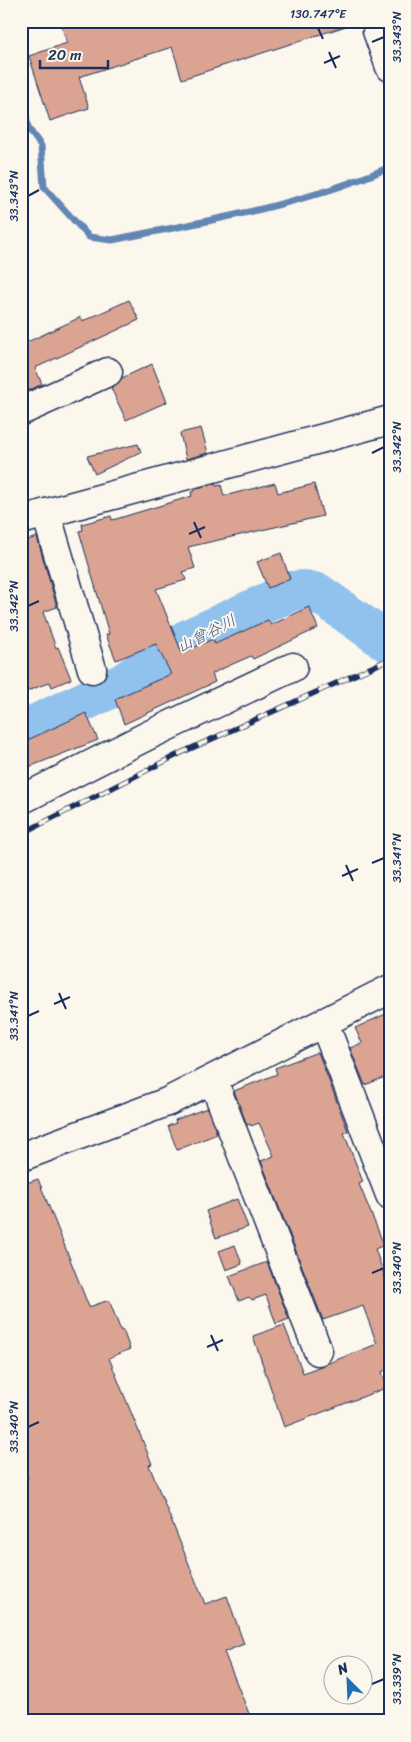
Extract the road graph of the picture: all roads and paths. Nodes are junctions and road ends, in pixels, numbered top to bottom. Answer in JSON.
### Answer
{"nodes":[{"id":1,"x":380,"y":21,"type":"edge"},
{"id":2,"x":390,"y":67,"type":"edge"},
{"id":3,"x":108,"y":372,"type":"dead end"},
{"id":4,"x":21,"y":411,"type":"edge"},
{"id":5,"x":390,"y":420,"type":"edge"},
{"id":6,"x":34,"y":516,"type":"edge"},
{"id":7,"x":292,"y":667,"type":"dead end"},
{"id":8,"x":92,"y":669,"type":"dead end"},
{"id":9,"x":21,"y":800,"type":"edge"},
{"id":10,"x":390,"y":988,"type":"edge"},
{"id":11,"x":324,"y":1023,"type":"junction"},
{"id":12,"x":214,"y":1080,"type":"junction"},
{"id":13,"x":21,"y":1158,"type":"edge"},
{"id":14,"x":390,"y":1195,"type":"edge"},
{"id":15,"x":318,"y":1351,"type":"dead end"}],
"edges":[{"from":1,"to":2,"type":"street"},
{"from":3,"to":4,"type":"street"},
{"from":5,"to":6,"type":"street"},
{"from":6,"to":8,"type":"street"},
{"from":7,"to":9,"type":"street"},
{"from":10,"to":11,"type":"street"},
{"from":11,"to":12,"type":"street"},
{"from":11,"to":14,"type":"street"},
{"from":12,"to":13,"type":"street"},
{"from":12,"to":15,"type":"street"}]}
